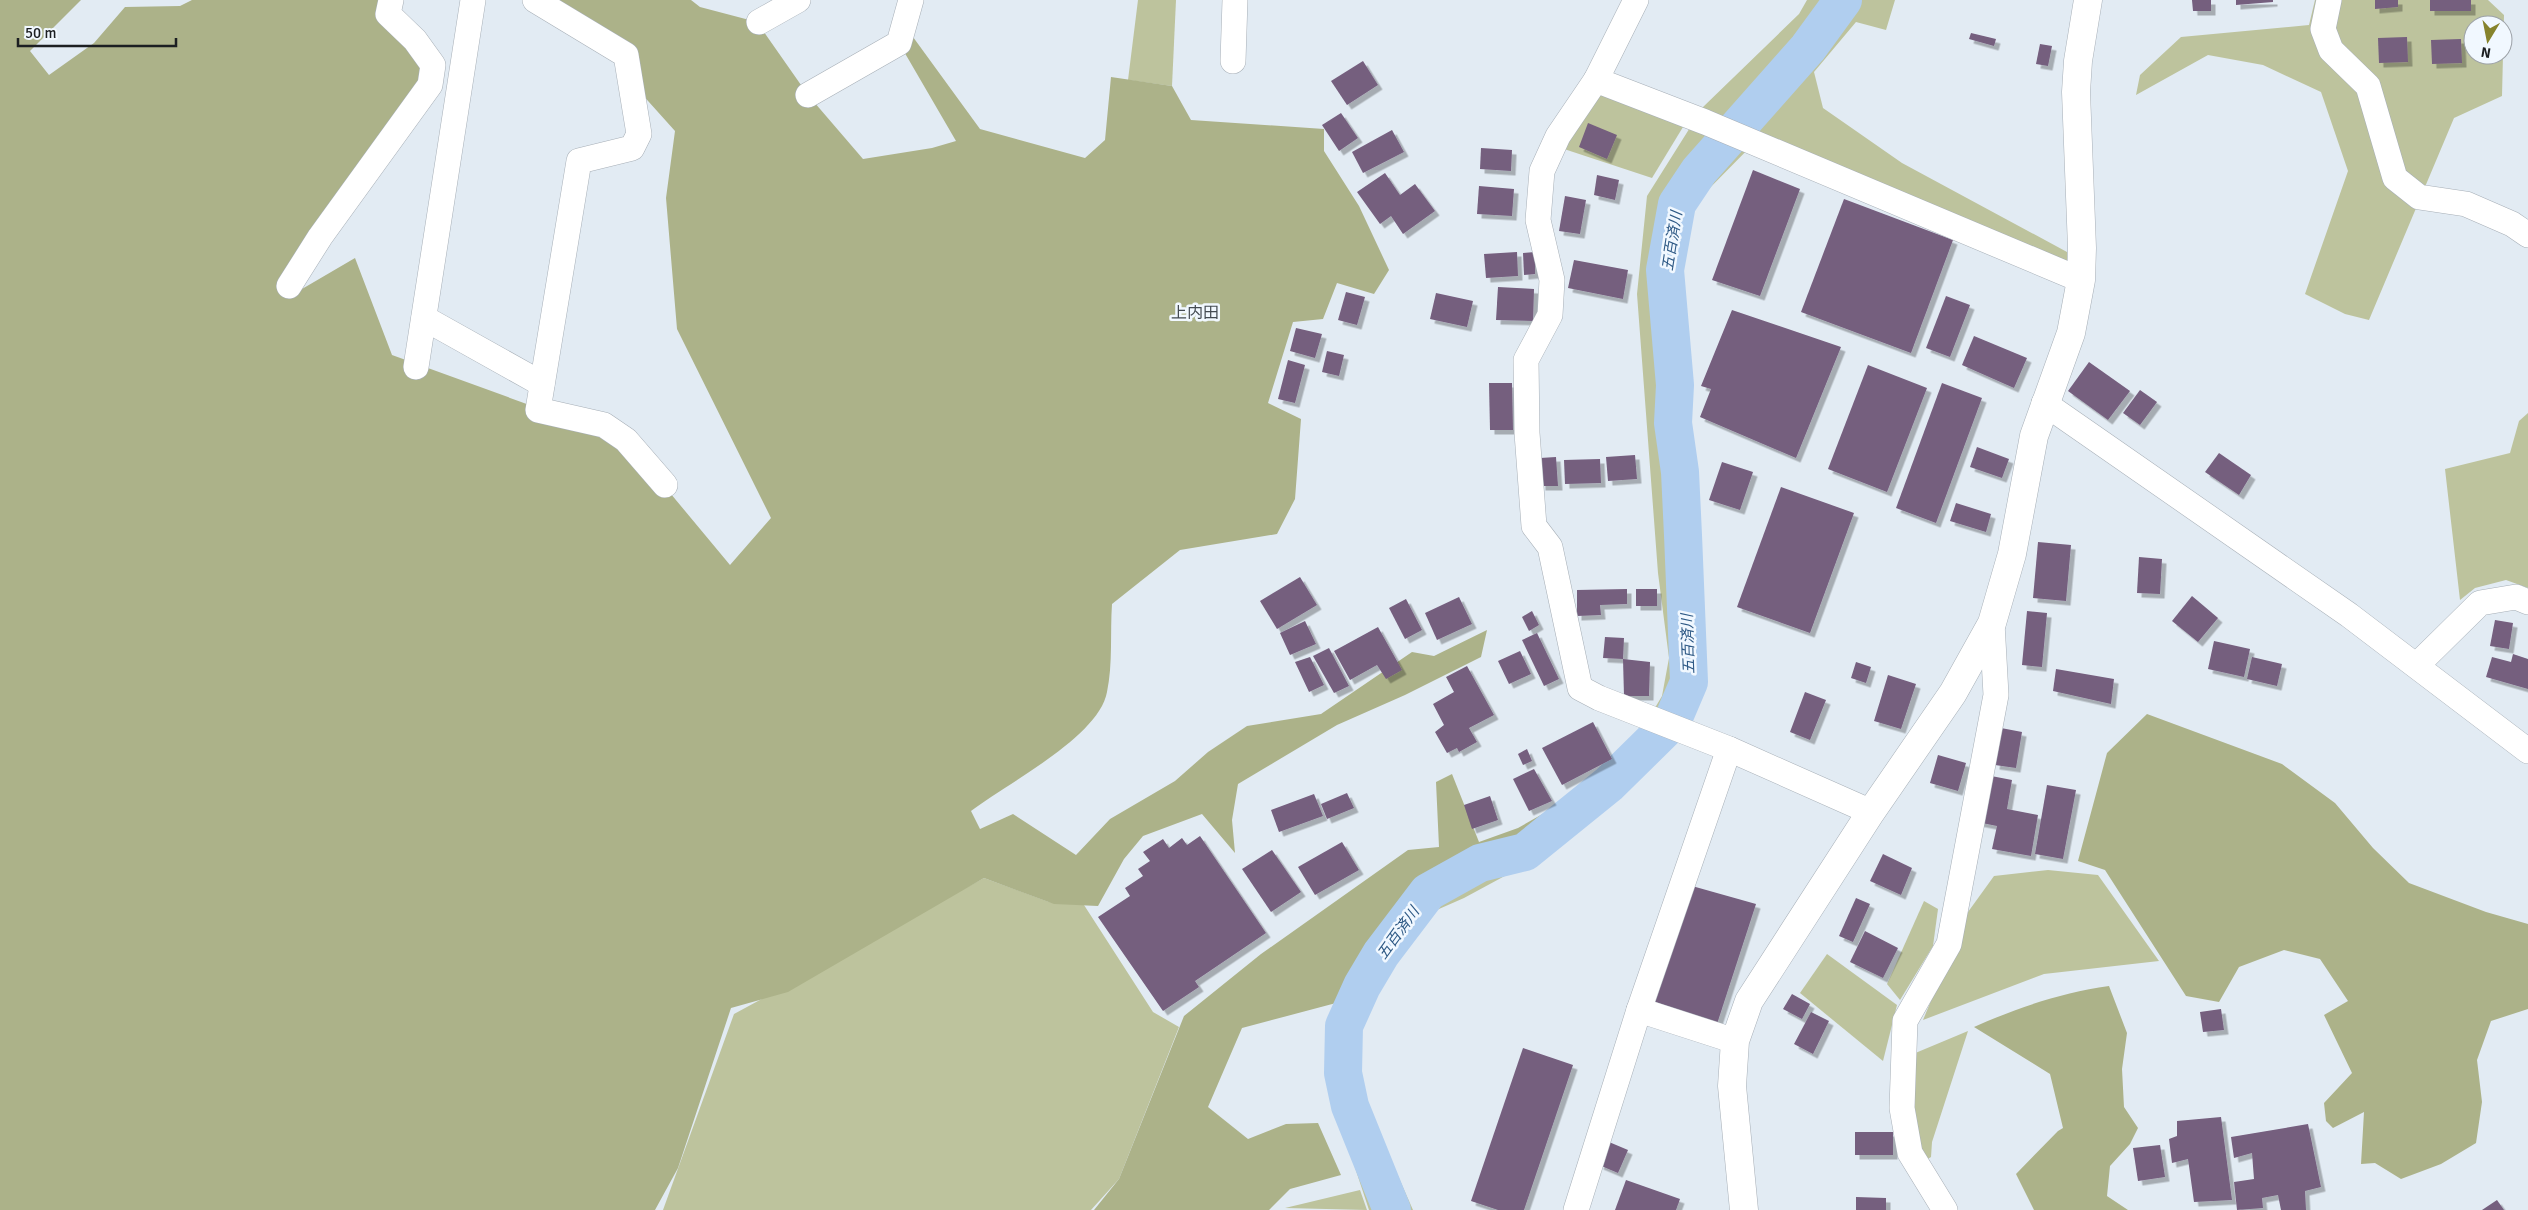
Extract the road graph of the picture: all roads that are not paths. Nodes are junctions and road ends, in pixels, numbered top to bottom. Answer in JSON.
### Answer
{"nodes":[{"id":1,"x":390,"y":0,"type":"edge"},
{"id":2,"x":472,"y":0,"type":"edge"},
{"id":3,"x":535,"y":0,"type":"edge"},
{"id":4,"x":798,"y":0,"type":"edge"},
{"id":5,"x":911,"y":0,"type":"edge"},
{"id":6,"x":1234,"y":0,"type":"edge"},
{"id":7,"x":1636,"y":0,"type":"edge"},
{"id":8,"x":2088,"y":0,"type":"edge"},
{"id":9,"x":2329,"y":0,"type":"edge"},
{"id":10,"x":758,"y":22,"type":"dead end"},
{"id":11,"x":1233,"y":61,"type":"dead end"},
{"id":12,"x":433,"y":65,"type":"junction"},
{"id":13,"x":460,"y":80,"type":"junction"},
{"id":14,"x":1596,"y":80,"type":"junction"},
{"id":15,"x":808,"y":95,"type":"dead end"},
{"id":16,"x":2528,"y":235,"type":"edge"},
{"id":17,"x":2081,"y":280,"type":"junction"},
{"id":18,"x":289,"y":286,"type":"dead end"},
{"id":19,"x":424,"y":318,"type":"junction"},
{"id":20,"x":416,"y":367,"type":"dead end"},
{"id":21,"x":542,"y":384,"type":"junction"},
{"id":22,"x":2044,"y":403,"type":"junction"},
{"id":23,"x":665,"y":485,"type":"dead end"},
{"id":24,"x":2528,"y":602,"type":"edge"},
{"id":25,"x":1992,"y":623,"type":"junction"},
{"id":26,"x":2417,"y":665,"type":"junction"},
{"id":27,"x":1729,"y":749,"type":"junction"},
{"id":28,"x":2528,"y":751,"type":"edge"},
{"id":29,"x":1871,"y":812,"type":"junction"},
{"id":30,"x":1639,"y":1010,"type":"junction"},
{"id":31,"x":1736,"y":1041,"type":"junction"},
{"id":32,"x":1576,"y":1210,"type":"edge"},
{"id":33,"x":1744,"y":1210,"type":"edge"},
{"id":34,"x":1945,"y":1210,"type":"edge"}],
"edges":[{"from":1,"to":12,"type":"street"},
{"from":2,"to":13,"type":"street"},
{"from":3,"to":21,"type":"street"},
{"from":4,"to":10,"type":"street"},
{"from":5,"to":15,"type":"street"},
{"from":6,"to":11,"type":"street"},
{"from":7,"to":14,"type":"street"},
{"from":8,"to":17,"type":"street"},
{"from":9,"to":16,"type":"street"},
{"from":12,"to":13,"type":"street"},
{"from":12,"to":18,"type":"street"},
{"from":13,"to":19,"type":"street"},
{"from":14,"to":17,"type":"street"},
{"from":14,"to":27,"type":"street"},
{"from":17,"to":22,"type":"street"},
{"from":19,"to":20,"type":"street"},
{"from":19,"to":21,"type":"street"},
{"from":21,"to":23,"type":"street"},
{"from":22,"to":25,"type":"street"},
{"from":22,"to":26,"type":"street"},
{"from":24,"to":26,"type":"street"},
{"from":25,"to":29,"type":"street"},
{"from":25,"to":34,"type":"street"},
{"from":26,"to":28,"type":"street"},
{"from":27,"to":29,"type":"street"},
{"from":27,"to":30,"type":"street"},
{"from":29,"to":31,"type":"street"},
{"from":30,"to":31,"type":"street"},
{"from":30,"to":32,"type":"street"},
{"from":31,"to":33,"type":"street"}]}
